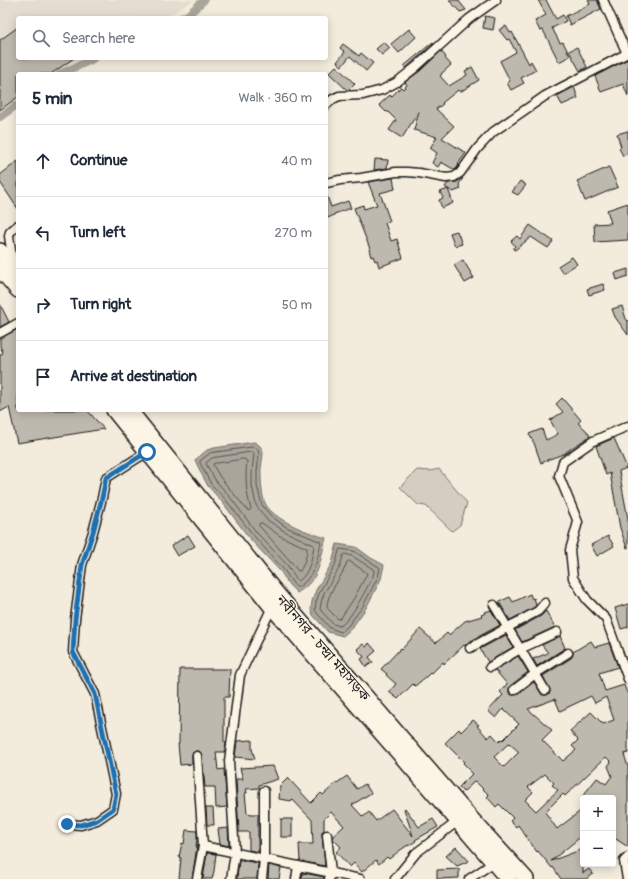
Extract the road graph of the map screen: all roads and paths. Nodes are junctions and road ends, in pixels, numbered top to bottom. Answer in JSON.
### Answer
{"nodes":[{"id":1,"x":496,"y":0,"type":"edge"},
{"id":2,"x":603,"y":0,"type":"edge"},
{"id":3,"x":328,"y":103,"type":"edge"},
{"id":4,"x":328,"y":183,"type":"edge"},
{"id":5,"x":16,"y":227,"type":"edge"},
{"id":6,"x":0,"y":251,"type":"edge"},
{"id":7,"x":11,"y":271,"type":"edge"},
{"id":8,"x":16,"y":285,"type":"edge"},
{"id":9,"x":16,"y":324,"type":"edge"},
{"id":10,"x":0,"y":333,"type":"edge"},
{"id":11,"x":122,"y":412,"type":"edge"},
{"id":12,"x":628,"y":426,"type":"edge"},
{"id":13,"x":147,"y":452,"type":"junction"},
{"id":14,"x":545,"y":603,"type":"dead end"},
{"id":15,"x":494,"y":606,"type":"dead end"},
{"id":16,"x":272,"y":607,"type":"junction"},
{"id":17,"x":507,"y":627,"type":"junction"},
{"id":18,"x":557,"y":632,"type":"dead end"},
{"id":19,"x":470,"y":648,"type":"dead end"},
{"id":20,"x":520,"y":649,"type":"junction"},
{"id":21,"x":568,"y":652,"type":"dead end"},
{"id":22,"x":490,"y":667,"type":"dead end"},
{"id":23,"x":535,"y":674,"type":"junction"},
{"id":24,"x":628,"y":679,"type":"edge"},
{"id":25,"x":514,"y":690,"type":"dead end"},
{"id":26,"x":545,"y":690,"type":"dead end"},
{"id":27,"x":198,"y":756,"type":"dead end"},
{"id":28,"x":264,"y":791,"type":"dead end"},
{"id":29,"x":458,"y":821,"type":"junction"},
{"id":30,"x":67,"y":824,"type":"dead end"},
{"id":31,"x":327,"y":835,"type":"dead end"},
{"id":32,"x":203,"y":846,"type":"junction"},
{"id":33,"x":235,"y":853,"type":"junction"},
{"id":34,"x":628,"y":856,"type":"edge"},
{"id":35,"x":264,"y":859,"type":"junction"},
{"id":36,"x":493,"y":863,"type":"junction"},
{"id":37,"x":298,"y":866,"type":"junction"},
{"id":38,"x":330,"y":876,"type":"edge"},
{"id":39,"x":197,"y":879,"type":"edge"},
{"id":40,"x":230,"y":879,"type":"edge"},
{"id":41,"x":262,"y":879,"type":"edge"},
{"id":42,"x":296,"y":879,"type":"edge"},
{"id":43,"x":360,"y":879,"type":"edge"},
{"id":44,"x":395,"y":879,"type":"edge"},
{"id":45,"x":469,"y":879,"type":"edge"},
{"id":46,"x":508,"y":879,"type":"edge"},
{"id":47,"x":526,"y":879,"type":"edge"},
{"id":48,"x":627,"y":879,"type":"edge"}],
"edges":[{"from":1,"to":3,"type":"street"},
{"from":2,"to":4,"type":"street"},
{"from":5,"to":7,"type":"street"},
{"from":6,"to":7,"type":"highway"},
{"from":7,"to":8,"type":"highway"},
{"from":9,"to":10,"type":"street"},
{"from":11,"to":13,"type":"highway","name":"নবীনগর - চন্দ্রা মহাসড়ক"},
{"from":11,"to":47,"type":"highway","name":"নবীনগর - চন্দ্রা মহাসড়ক"},
{"from":12,"to":24,"type":"street"},
{"from":13,"to":16,"type":"highway","name":"নবীনগর - চন্দ্রা মহাসড়ক"},
{"from":13,"to":30,"type":"street"},
{"from":14,"to":17,"type":"street"},
{"from":15,"to":17,"type":"street"},
{"from":16,"to":29,"type":"highway","name":"নবীনগর - চন্দ্রা মহাসড়ক"},
{"from":16,"to":33,"type":"street"},
{"from":17,"to":19,"type":"street"},
{"from":17,"to":20,"type":"street"},
{"from":18,"to":20,"type":"street"},
{"from":20,"to":22,"type":"street"},
{"from":20,"to":23,"type":"street"},
{"from":21,"to":23,"type":"street"},
{"from":23,"to":25,"type":"street"},
{"from":23,"to":26,"type":"street"},
{"from":27,"to":32,"type":"street"},
{"from":28,"to":35,"type":"street"},
{"from":29,"to":36,"type":"highway","name":"নবীনগর - চন্দ্রা মহাসড়ক"},
{"from":29,"to":44,"type":"street"},
{"from":31,"to":38,"type":"street"},
{"from":32,"to":33,"type":"street"},
{"from":32,"to":39,"type":"street"},
{"from":33,"to":35,"type":"street"},
{"from":33,"to":40,"type":"street"},
{"from":34,"to":48,"type":"street"},
{"from":35,"to":37,"type":"street"},
{"from":35,"to":41,"type":"street"},
{"from":36,"to":45,"type":"street"},
{"from":36,"to":46,"type":"highway","name":"নবীনগর - চন্দ্রা মহাসড়ক"},
{"from":37,"to":38,"type":"street"},
{"from":37,"to":42,"type":"street"},
{"from":38,"to":43,"type":"street"}]}
